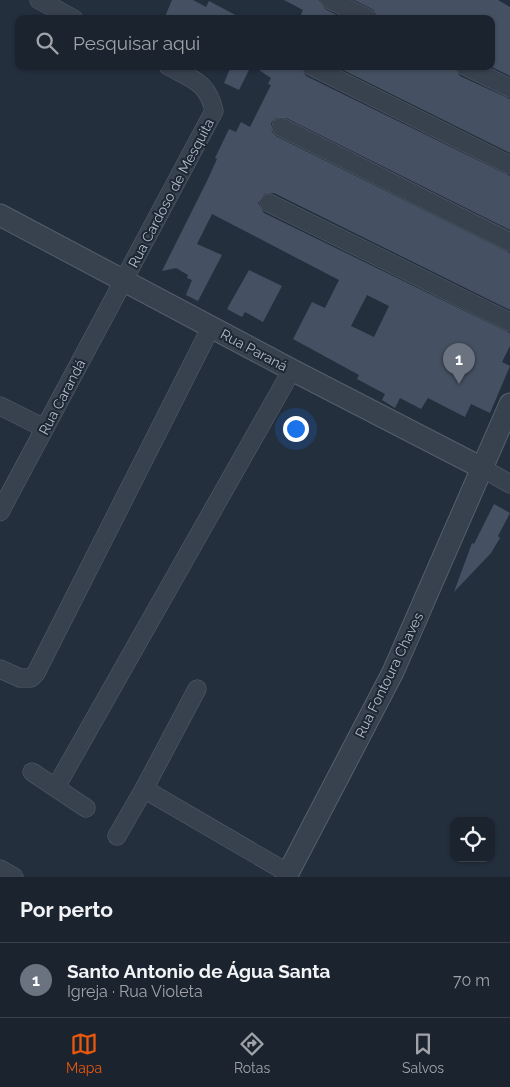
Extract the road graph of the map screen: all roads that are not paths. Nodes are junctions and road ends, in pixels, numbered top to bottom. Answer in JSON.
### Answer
{"nodes":[{"id":1,"x":39,"y":0,"type":"edge"},
{"id":2,"x":330,"y":0,"type":"edge"},
{"id":3,"x":67,"y":15,"type":"edge"},
{"id":4,"x":361,"y":15,"type":"edge"},
{"id":5,"x":175,"y":70,"type":"edge"},
{"id":6,"x":319,"y":70,"type":"edge"},
{"id":7,"x":473,"y":70,"type":"edge"},
{"id":8,"x":510,"y":88,"type":"edge"},
{"id":9,"x":281,"y":127,"type":"dead end"},
{"id":10,"x":510,"y":165,"type":"edge"},
{"id":11,"x":269,"y":204,"type":"dead end"},
{"id":12,"x":0,"y":214,"type":"edge"},
{"id":13,"x":510,"y":242,"type":"edge"},
{"id":14,"x":124,"y":282,"type":"junction"},
{"id":15,"x":510,"y":322,"type":"edge"},
{"id":16,"x":211,"y":327,"type":"junction"},
{"id":17,"x":292,"y":370,"type":"junction"},
{"id":18,"x":510,"y":404,"type":"edge"},
{"id":19,"x":0,"y":406,"type":"edge"},
{"id":20,"x":44,"y":428,"type":"junction"},
{"id":21,"x":482,"y":468,"type":"junction"},
{"id":22,"x":510,"y":484,"type":"edge"},
{"id":23,"x":0,"y":512,"type":"edge"},
{"id":24,"x":0,"y":668,"type":"edge"},
{"id":25,"x":197,"y":689,"type":"dead end"},
{"id":26,"x":32,"y":772,"type":"dead end"},
{"id":27,"x":56,"y":787,"type":"junction"},
{"id":28,"x":144,"y":789,"type":"junction"},
{"id":29,"x":86,"y":808,"type":"dead end"},
{"id":30,"x":117,"y":836,"type":"dead end"},
{"id":31,"x":0,"y":870,"type":"edge"},
{"id":32,"x":287,"y":875,"type":"edge"},
{"id":33,"x":14,"y":877,"type":"edge"}],
"edges":[{"from":1,"to":3,"type":"street"},
{"from":2,"to":4,"type":"street"},
{"from":5,"to":14,"type":"street","name":"Rua Cardoso de Mesquita"},
{"from":6,"to":10,"type":"street"},
{"from":7,"to":8,"type":"street"},
{"from":9,"to":13,"type":"street"},
{"from":11,"to":15,"type":"street"},
{"from":12,"to":14,"type":"street","name":"Rua Paraná"},
{"from":14,"to":16,"type":"street","name":"Rua Paraná"},
{"from":14,"to":20,"type":"street","name":"Rua Carandá"},
{"from":16,"to":17,"type":"street","name":"Rua Paraná"},
{"from":16,"to":24,"type":"street"},
{"from":17,"to":21,"type":"street","name":"Rua Paraná"},
{"from":17,"to":27,"type":"street"},
{"from":18,"to":21,"type":"street","name":"Rua Fontoura Chaves"},
{"from":19,"to":20,"type":"street"},
{"from":20,"to":23,"type":"street","name":"Rua Carandá"},
{"from":21,"to":22,"type":"street","name":"Rua Paraná"},
{"from":21,"to":32,"type":"street","name":"Rua Fontoura Chaves"},
{"from":25,"to":28,"type":"street"},
{"from":26,"to":27,"type":"street"},
{"from":27,"to":29,"type":"street"},
{"from":28,"to":30,"type":"street"},
{"from":28,"to":32,"type":"street"},
{"from":31,"to":33,"type":"street"}]}
